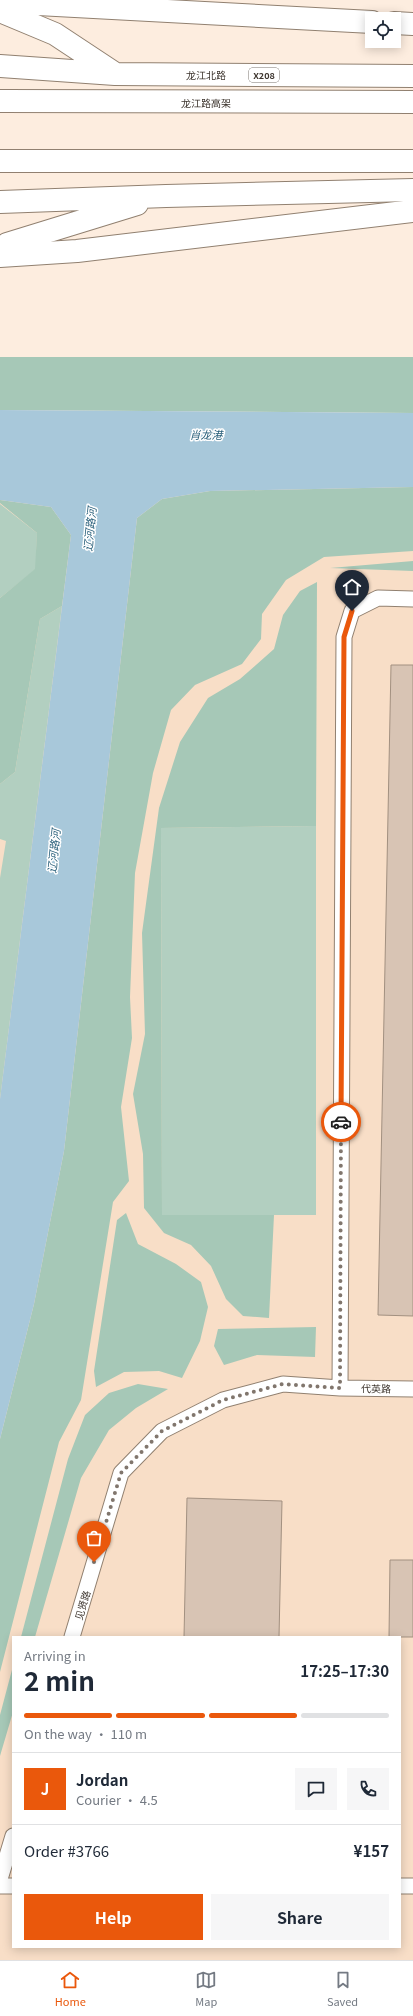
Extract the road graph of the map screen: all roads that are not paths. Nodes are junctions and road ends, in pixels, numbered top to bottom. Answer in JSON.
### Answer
{"nodes":[{"id":1,"x":0,"y":2,"type":"edge"},
{"id":2,"x":0,"y":11,"type":"edge"},
{"id":3,"x":365,"y":22,"type":"edge"},
{"id":4,"x":401,"y":23,"type":"edge"},
{"id":5,"x":413,"y":24,"type":"edge"},
{"id":6,"x":0,"y":66,"type":"edge"},
{"id":7,"x":115,"y":74,"type":"junction"},
{"id":8,"x":413,"y":76,"type":"edge"},
{"id":9,"x":0,"y":101,"type":"edge"},
{"id":10,"x":413,"y":102,"type":"edge"},
{"id":11,"x":0,"y":160,"type":"edge"},
{"id":12,"x":413,"y":161,"type":"edge"},
{"id":13,"x":413,"y":190,"type":"edge"},
{"id":14,"x":166,"y":196,"type":"junction"},
{"id":15,"x":0,"y":202,"type":"edge"},
{"id":16,"x":413,"y":211,"type":"edge"},
{"id":17,"x":0,"y":252,"type":"edge"},
{"id":18,"x":0,"y":256,"type":"edge"},
{"id":19,"x":413,"y":599,"type":"edge"},
{"id":20,"x":340,"y":1388,"type":"junction"},
{"id":21,"x":413,"y":1389,"type":"edge"},
{"id":22,"x":72,"y":1636,"type":"edge"},
{"id":23,"x":12,"y":1839,"type":"edge"},
{"id":24,"x":0,"y":1879,"type":"edge"},
{"id":25,"x":0,"y":1886,"type":"edge"},
{"id":26,"x":12,"y":1886,"type":"edge"},
{"id":27,"x":401,"y":1886,"type":"edge"},
{"id":28,"x":413,"y":1886,"type":"edge"}],
"edges":[{"from":1,"to":3,"type":"main road"},
{"from":2,"to":7,"type":"main road"},
{"from":4,"to":5,"type":"main road"},
{"from":6,"to":7,"type":"main road","name":"龙江北路","number":"X208"},
{"from":7,"to":8,"type":"main road","name":"龙江北路","number":"X208"},
{"from":9,"to":10,"type":"main road","name":"龙江路高架"},
{"from":11,"to":12,"type":"main road"},
{"from":13,"to":14,"type":"main road"},
{"from":14,"to":15,"type":"main road"},
{"from":14,"to":17,"type":"main road"},
{"from":16,"to":18,"type":"main road"},
{"from":19,"to":20,"type":"lane"},
{"from":20,"to":21,"type":"lane","name":"代英路"},
{"from":20,"to":22,"type":"lane","name":"见贤路"},
{"from":23,"to":24,"type":"lane"},
{"from":25,"to":26,"type":"lane"},
{"from":27,"to":28,"type":"lane"}]}
